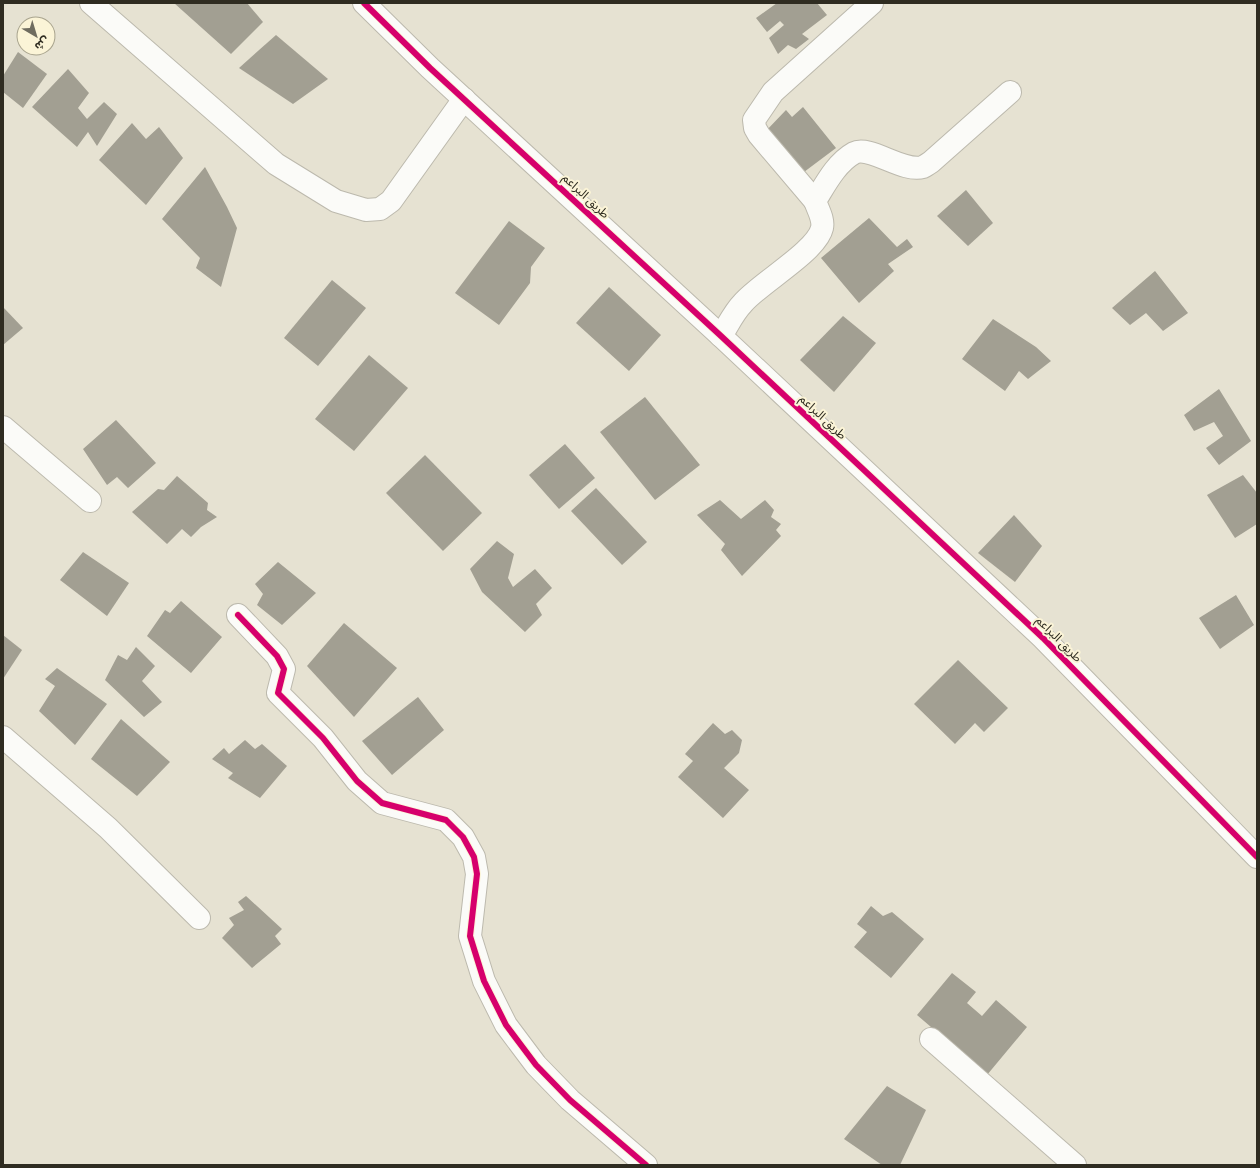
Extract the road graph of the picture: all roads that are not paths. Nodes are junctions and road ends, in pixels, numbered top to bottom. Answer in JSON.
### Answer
{"nodes":[{"id":1,"x":91,"y":3,"type":"edge"},
{"id":2,"x":364,"y":3,"type":"edge"},
{"id":3,"x":872,"y":3,"type":"edge"},
{"id":4,"x":1010,"y":92,"type":"dead end"},
{"id":5,"x":464,"y":99,"type":"junction"},
{"id":6,"x":815,"y":201,"type":"junction"},
{"id":7,"x":721,"y":336,"type":"junction"},
{"id":8,"x":3,"y":427,"type":"edge"},
{"id":9,"x":90,"y":501,"type":"dead end"},
{"id":10,"x":238,"y":615,"type":"dead end"},
{"id":11,"x":3,"y":737,"type":"edge"},
{"id":12,"x":1257,"y":857,"type":"edge"},
{"id":13,"x":199,"y":918,"type":"dead end"},
{"id":14,"x":930,"y":1039,"type":"dead end"},
{"id":15,"x":646,"y":1165,"type":"edge"},
{"id":16,"x":1075,"y":1165,"type":"edge"}],
"edges":[{"from":1,"to":5,"type":"street"},
{"from":2,"to":5,"type":"street","name":"طريق البراعم"},
{"from":3,"to":6,"type":"street"},
{"from":4,"to":6,"type":"street"},
{"from":5,"to":7,"type":"street","name":"طريق البراعم"},
{"from":6,"to":7,"type":"street"},
{"from":7,"to":12,"type":"street","name":"طريق البراعم"},
{"from":8,"to":9,"type":"street"},
{"from":10,"to":15,"type":"street"},
{"from":11,"to":13,"type":"street"},
{"from":14,"to":16,"type":"street"}]}
